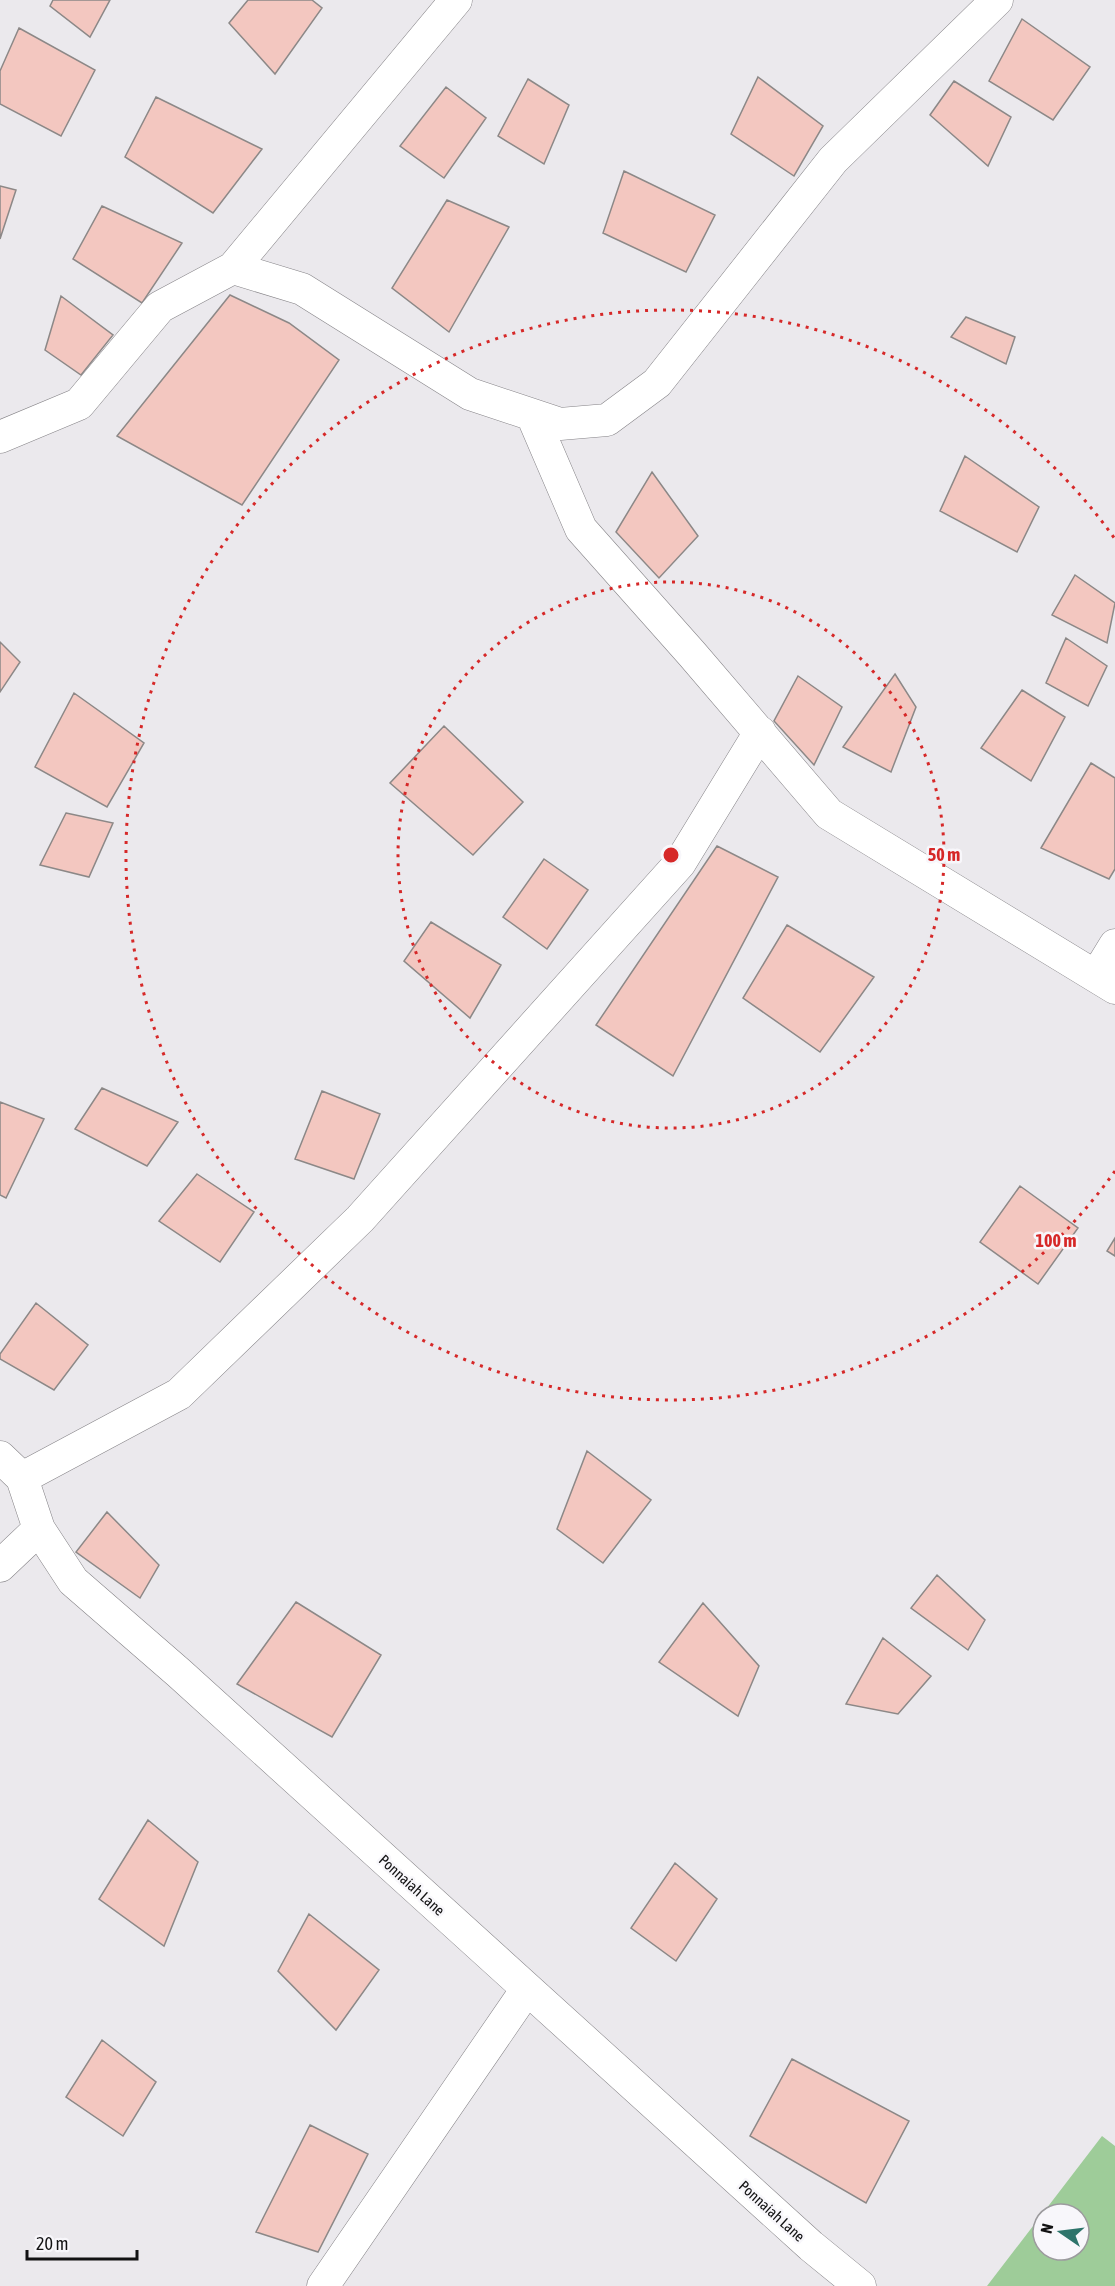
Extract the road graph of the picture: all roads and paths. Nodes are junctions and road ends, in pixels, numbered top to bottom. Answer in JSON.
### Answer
{"nodes":[{"id":1,"x":456,"y":0,"type":"edge"},
{"id":2,"x":997,"y":0,"type":"edge"},
{"id":3,"x":233,"y":268,"type":"junction"},
{"id":4,"x":532,"y":415,"type":"junction"},
{"id":5,"x":0,"y":437,"type":"edge"},
{"id":6,"x":759,"y":732,"type":"junction"},
{"id":7,"x":1115,"y":945,"type":"edge"},
{"id":8,"x":1106,"y":982,"type":"edge"},
{"id":9,"x":11,"y":1467,"type":"edge"},
{"id":10,"x":39,"y":1529,"type":"junction"},
{"id":11,"x":0,"y":1566,"type":"edge"},
{"id":12,"x":527,"y":1989,"type":"junction"},
{"id":13,"x":323,"y":2286,"type":"edge"},
{"id":14,"x":860,"y":2286,"type":"edge"}],
"edges":[{"from":1,"to":3,"type":"street"},
{"from":2,"to":4,"type":"street"},
{"from":3,"to":4,"type":"street"},
{"from":3,"to":5,"type":"street"},
{"from":4,"to":6,"type":"street"},
{"from":6,"to":8,"type":"street"},
{"from":6,"to":9,"type":"street"},
{"from":7,"to":8,"type":"street"},
{"from":9,"to":10,"type":"street","name":"Ponnaiah Lane"},
{"from":10,"to":11,"type":"street"},
{"from":10,"to":12,"type":"street","name":"Ponnaiah Lane"},
{"from":12,"to":13,"type":"street"},
{"from":12,"to":14,"type":"street","name":"Ponnaiah Lane"}]}
